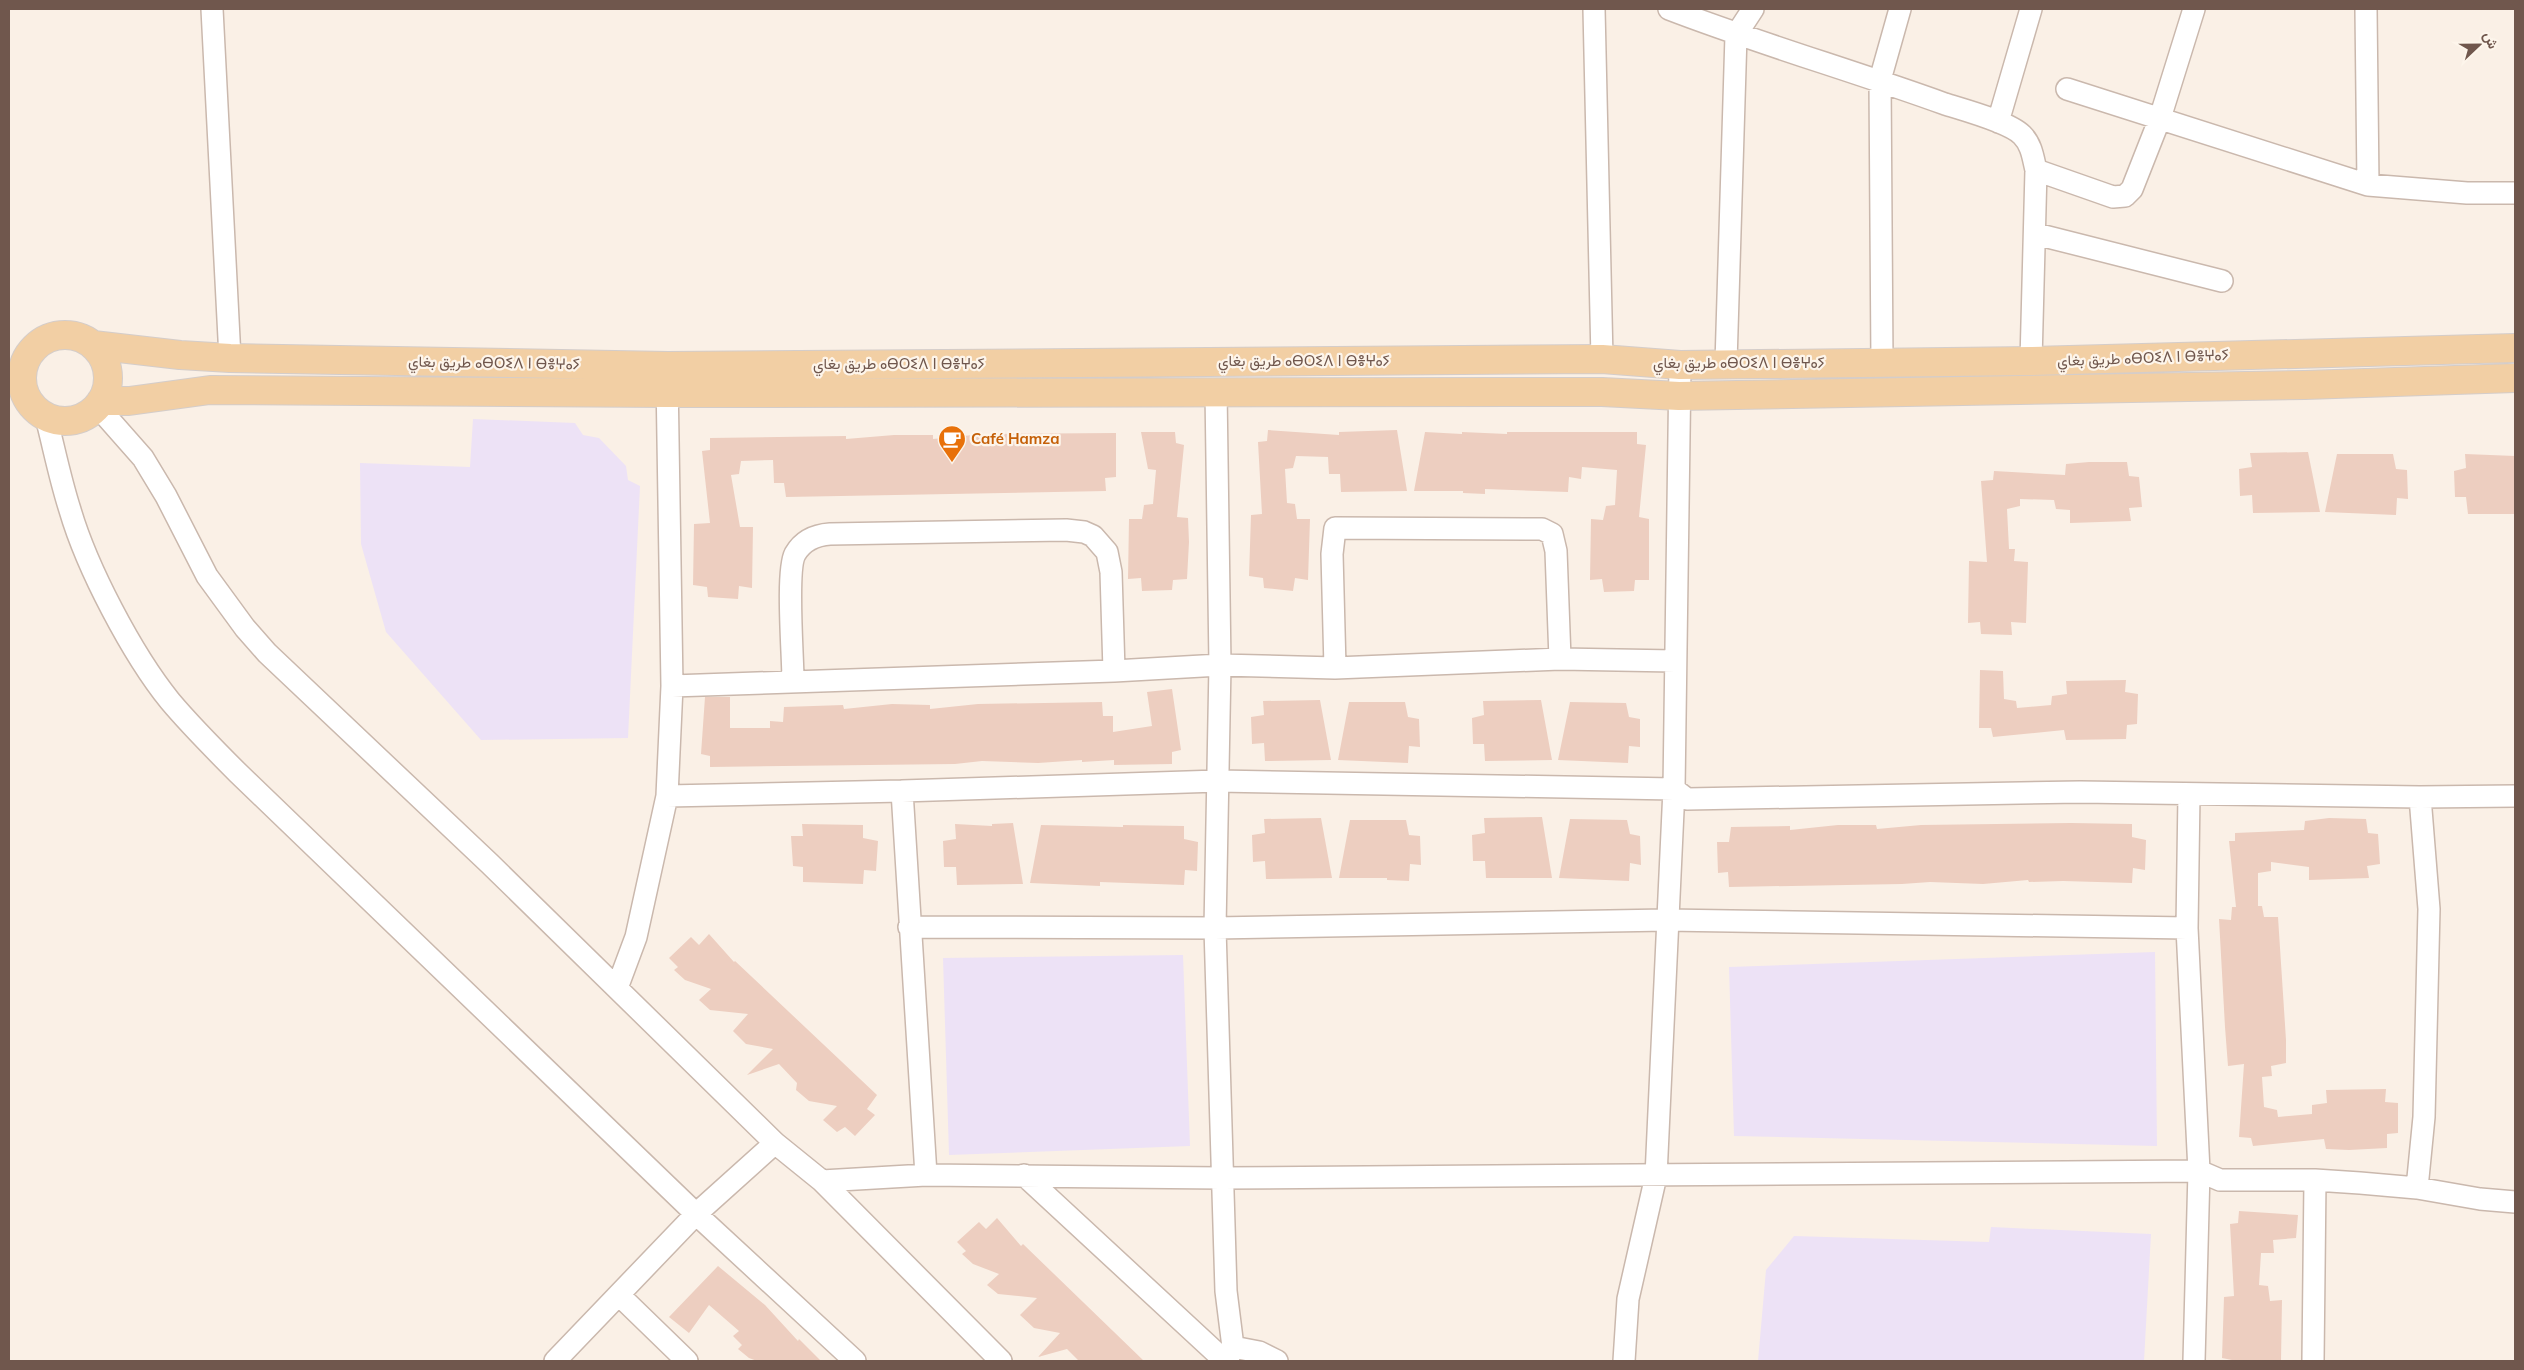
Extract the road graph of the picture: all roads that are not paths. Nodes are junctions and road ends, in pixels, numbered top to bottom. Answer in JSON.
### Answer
{"nodes":[{"id":1,"x":212,"y":9,"type":"edge"},
{"id":2,"x":1594,"y":9,"type":"edge"},
{"id":3,"x":1669,"y":9,"type":"edge"},
{"id":4,"x":1753,"y":9,"type":"edge"},
{"id":5,"x":1900,"y":9,"type":"edge"},
{"id":6,"x":2031,"y":9,"type":"edge"},
{"id":7,"x":2194,"y":9,"type":"edge"},
{"id":8,"x":2366,"y":9,"type":"edge"},
{"id":9,"x":1736,"y":35,"type":"junction"},
{"id":10,"x":1880,"y":80,"type":"junction"},
{"id":11,"x":2067,"y":89,"type":"dead end"},
{"id":12,"x":2160,"y":118,"type":"junction"},
{"id":13,"x":1998,"y":122,"type":"junction"},
{"id":14,"x":2036,"y":170,"type":"junction"},
{"id":15,"x":2368,"y":185,"type":"junction"},
{"id":16,"x":2515,"y":194,"type":"edge"},
{"id":17,"x":2036,"y":234,"type":"junction"},
{"id":18,"x":2222,"y":282,"type":"dead end"},
{"id":19,"x":40,"y":342,"type":"junction"},
{"id":20,"x":93,"y":345,"type":"junction"},
{"id":21,"x":2515,"y":348,"type":"edge"},
{"id":22,"x":9,"y":357,"type":"edge"},
{"id":23,"x":230,"y":358,"type":"junction"},
{"id":24,"x":1602,"y":359,"type":"junction"},
{"id":25,"x":2031,"y":361,"type":"junction"},
{"id":26,"x":1882,"y":362,"type":"junction"},
{"id":27,"x":1726,"y":363,"type":"junction"},
{"id":28,"x":1680,"y":365,"type":"junction"},
{"id":29,"x":668,"y":366,"type":"junction"},
{"id":30,"x":2515,"y":378,"type":"edge"},
{"id":31,"x":1216,"y":391,"type":"junction"},
{"id":32,"x":667,"y":393,"type":"junction"},
{"id":33,"x":1679,"y":396,"type":"junction"},
{"id":34,"x":99,"y":404,"type":"junction"},
{"id":35,"x":9,"y":412,"type":"edge"},
{"id":36,"x":41,"y":414,"type":"junction"},
{"id":37,"x":1560,"y":660,"type":"junction"},
{"id":38,"x":1675,"y":662,"type":"junction"},
{"id":39,"x":1220,"y":665,"type":"junction"},
{"id":40,"x":1335,"y":668,"type":"junction"},
{"id":41,"x":1114,"y":671,"type":"junction"},
{"id":42,"x":793,"y":681,"type":"junction"},
{"id":43,"x":672,"y":686,"type":"junction"},
{"id":44,"x":1218,"y":781,"type":"junction"},
{"id":45,"x":1674,"y":789,"type":"junction"},
{"id":46,"x":902,"y":791,"type":"junction"},
{"id":47,"x":2189,"y":794,"type":"junction"},
{"id":48,"x":667,"y":796,"type":"junction"},
{"id":49,"x":2515,"y":796,"type":"edge"},
{"id":50,"x":2420,"y":797,"type":"junction"},
{"id":51,"x":1666,"y":920,"type":"junction"},
{"id":52,"x":909,"y":927,"type":"junction"},
{"id":53,"x":1216,"y":928,"type":"junction"},
{"id":54,"x":2187,"y":928,"type":"junction"},
{"id":55,"x":617,"y":988,"type":"junction"},
{"id":56,"x":775,"y":1143,"type":"junction"},
{"id":57,"x":2199,"y":1171,"type":"junction"},
{"id":58,"x":926,"y":1175,"type":"junction"},
{"id":59,"x":1024,"y":1175,"type":"junction"},
{"id":60,"x":1656,"y":1176,"type":"junction"},
{"id":61,"x":1221,"y":1178,"type":"junction"},
{"id":62,"x":822,"y":1180,"type":"junction"},
{"id":63,"x":2315,"y":1180,"type":"junction"},
{"id":64,"x":2417,"y":1188,"type":"junction"},
{"id":65,"x":2515,"y":1202,"type":"edge"},
{"id":66,"x":696,"y":1214,"type":"junction"},
{"id":67,"x":620,"y":1295,"type":"junction"},
{"id":68,"x":1228,"y":1356,"type":"edge"},
{"id":69,"x":555,"y":1361,"type":"edge"},
{"id":70,"x":687,"y":1361,"type":"edge"},
{"id":71,"x":855,"y":1361,"type":"edge"},
{"id":72,"x":1002,"y":1361,"type":"edge"},
{"id":73,"x":1277,"y":1361,"type":"edge"},
{"id":74,"x":1624,"y":1361,"type":"edge"},
{"id":75,"x":2194,"y":1361,"type":"edge"},
{"id":76,"x":2314,"y":1361,"type":"edge"}],
"edges":[{"from":1,"to":23,"type":"street"},
{"from":2,"to":24,"type":"street"},
{"from":3,"to":9,"type":"street"},
{"from":4,"to":9,"type":"street"},
{"from":5,"to":10,"type":"street"},
{"from":6,"to":13,"type":"street"},
{"from":7,"to":12,"type":"street"},
{"from":8,"to":15,"type":"street"},
{"from":9,"to":10,"type":"street"},
{"from":9,"to":27,"type":"street"},
{"from":10,"to":13,"type":"street"},
{"from":10,"to":26,"type":"street"},
{"from":11,"to":12,"type":"street"},
{"from":12,"to":14,"type":"street"},
{"from":12,"to":15,"type":"street"},
{"from":13,"to":14,"type":"street"},
{"from":14,"to":17,"type":"street"},
{"from":15,"to":16,"type":"street"},
{"from":17,"to":18,"type":"street"},
{"from":17,"to":25,"type":"street"},
{"from":19,"to":20,"type":"main road"},
{"from":19,"to":22,"type":"main road"},
{"from":19,"to":36,"type":"main road"},
{"from":20,"to":23,"type":"main road","name":"طريق بغاي ⴰⴱⵔⵉⴷ ⵏ ⴱⴻⵖⴰⵢ"},
{"from":20,"to":34,"type":"main road"},
{"from":21,"to":25,"type":"main road","name":"طريق بغاي ⴰⴱⵔⵉⴷ ⵏ ⴱⴻⵖⴰⵢ"},
{"from":23,"to":29,"type":"main road","name":"طريق بغاي ⴰⴱⵔⵉⴷ ⵏ ⴱⴻⵖⴰⵢ"},
{"from":24,"to":28,"type":"main road","name":"طريق بغاي ⴰⴱⵔⵉⴷ ⵏ ⴱⴻⵖⴰⵢ"},
{"from":24,"to":29,"type":"main road","name":"طريق بغاي ⴰⴱⵔⵉⴷ ⵏ ⴱⴻⵖⴰⵢ"},
{"from":25,"to":26,"type":"main road","name":"طريق بغاي ⴰⴱⵔⵉⴷ ⵏ ⴱⴻⵖⴰⵢ"},
{"from":26,"to":27,"type":"main road","name":"طريق بغاي ⴰⴱⵔⵉⴷ ⵏ ⴱⴻⵖⴰⵢ"},
{"from":27,"to":28,"type":"main road","name":"طريق بغاي ⴰⴱⵔⵉⴷ ⵏ ⴱⴻⵖⴰⵢ"},
{"from":28,"to":33,"type":"street"},
{"from":29,"to":32,"type":"street"},
{"from":30,"to":33,"type":"main road","name":"طريق بغاي ⴰⴱⵔⵉⴷ ⵏ ⴱⴻⵖⴰⵢ"},
{"from":31,"to":32,"type":"main road","name":"طريق بغاي ⴰⴱⵔⵉⴷ ⵏ ⴱⴻⵖⴰⵢ"},
{"from":31,"to":33,"type":"main road","name":"طريق بغاي ⴰⴱⵔⵉⴷ ⵏ ⴱⴻⵖⴰⵢ"},
{"from":31,"to":39,"type":"street"},
{"from":32,"to":34,"type":"main road","name":"طريق بغاي ⴰⴱⵔⵉⴷ ⵏ ⴱⴻⵖⴰⵢ"},
{"from":32,"to":43,"type":"street"},
{"from":33,"to":38,"type":"street"},
{"from":34,"to":36,"type":"main road"},
{"from":34,"to":55,"type":"street"},
{"from":35,"to":36,"type":"main road"},
{"from":36,"to":66,"type":"street"},
{"from":37,"to":38,"type":"street"},
{"from":37,"to":40,"type":"street"},
{"from":37,"to":40,"type":"street"},
{"from":38,"to":45,"type":"street"},
{"from":39,"to":40,"type":"street"},
{"from":39,"to":41,"type":"street"},
{"from":39,"to":44,"type":"street"},
{"from":41,"to":42,"type":"street"},
{"from":41,"to":42,"type":"street"},
{"from":42,"to":43,"type":"street"},
{"from":43,"to":48,"type":"street"},
{"from":44,"to":45,"type":"street"},
{"from":44,"to":46,"type":"street"},
{"from":44,"to":53,"type":"street"},
{"from":45,"to":47,"type":"street"},
{"from":45,"to":51,"type":"street"},
{"from":46,"to":48,"type":"street"},
{"from":46,"to":52,"type":"street"},
{"from":47,"to":50,"type":"street"},
{"from":47,"to":54,"type":"street"},
{"from":48,"to":55,"type":"street"},
{"from":49,"to":50,"type":"street"},
{"from":50,"to":64,"type":"street"},
{"from":51,"to":53,"type":"street"},
{"from":51,"to":54,"type":"street"},
{"from":51,"to":60,"type":"street"},
{"from":52,"to":53,"type":"street"},
{"from":52,"to":58,"type":"street"},
{"from":53,"to":61,"type":"street"},
{"from":54,"to":57,"type":"street"},
{"from":55,"to":56,"type":"street"},
{"from":56,"to":62,"type":"street"},
{"from":56,"to":66,"type":"street"},
{"from":57,"to":60,"type":"street"},
{"from":57,"to":63,"type":"street"},
{"from":57,"to":75,"type":"street"},
{"from":58,"to":59,"type":"street"},
{"from":58,"to":62,"type":"street"},
{"from":59,"to":61,"type":"street"},
{"from":59,"to":68,"type":"street"},
{"from":60,"to":61,"type":"street"},
{"from":60,"to":74,"type":"street"},
{"from":61,"to":68,"type":"street"},
{"from":62,"to":72,"type":"street"},
{"from":63,"to":64,"type":"street"},
{"from":63,"to":76,"type":"street"},
{"from":64,"to":65,"type":"street"},
{"from":66,"to":67,"type":"street"},
{"from":66,"to":71,"type":"street"},
{"from":67,"to":69,"type":"street"},
{"from":67,"to":70,"type":"street"},
{"from":68,"to":73,"type":"street"}]}
